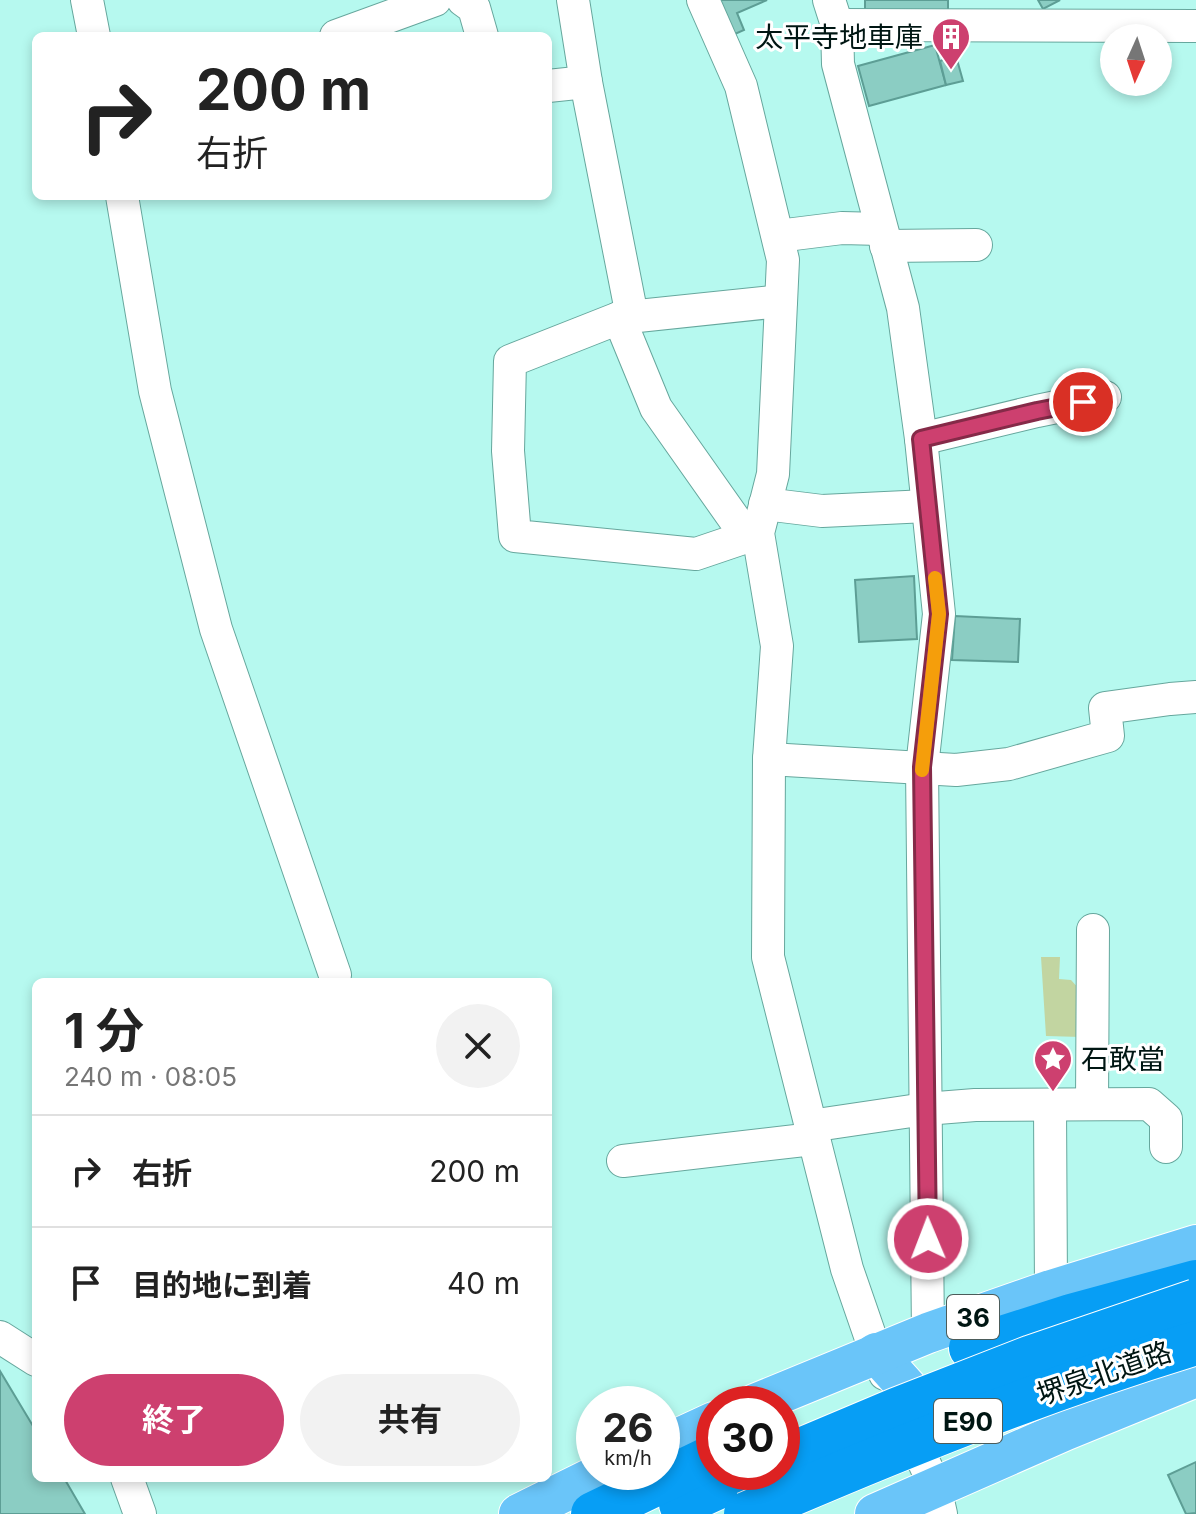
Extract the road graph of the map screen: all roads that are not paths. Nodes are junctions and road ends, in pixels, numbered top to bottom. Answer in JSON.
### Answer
{"nodes":[{"id":1,"x":87,"y":0,"type":"edge"},
{"id":2,"x":435,"y":0,"type":"edge"},
{"id":3,"x":463,"y":0,"type":"edge"},
{"id":4,"x":573,"y":0,"type":"edge"},
{"id":5,"x":703,"y":0,"type":"edge"},
{"id":6,"x":833,"y":13,"type":"edge"},
{"id":7,"x":1196,"y":26,"type":"edge"},
{"id":8,"x":93,"y":32,"type":"edge"},
{"id":9,"x":347,"y":32,"type":"edge"},
{"id":10,"x":481,"y":32,"type":"edge"},
{"id":11,"x":586,"y":82,"type":"junction"},
{"id":12,"x":552,"y":86,"type":"edge"},
{"id":13,"x":123,"y":200,"type":"edge"},
{"id":14,"x":778,"y":236,"type":"junction"},
{"id":15,"x":884,"y":237,"type":"junction"},
{"id":16,"x":976,"y":245,"type":"dead end"},
{"id":17,"x":781,"y":301,"type":"junction"},
{"id":18,"x":626,"y":317,"type":"junction"},
{"id":19,"x":1105,"y":397,"type":"dead end"},
{"id":20,"x":921,"y":439,"type":"junction"},
{"id":21,"x":927,"y":506,"type":"junction"},
{"id":22,"x":757,"y":525,"type":"junction"},
{"id":23,"x":1196,"y":697,"type":"edge"},
{"id":24,"x":769,"y":759,"type":"junction"},
{"id":25,"x":922,"y":767,"type":"junction"},
{"id":26,"x":1093,"y":930,"type":"dead end"},
{"id":27,"x":335,"y":975,"type":"dead end"},
{"id":28,"x":1092,"y":1104,"type":"junction"},
{"id":29,"x":1050,"y":1105,"type":"junction"},
{"id":30,"x":925,"y":1109,"type":"junction"},
{"id":31,"x":812,"y":1133,"type":"junction"},
{"id":32,"x":1166,"y":1147,"type":"dead end"},
{"id":33,"x":623,"y":1161,"type":"dead end"},
{"id":34,"x":1196,"y":1245,"type":"edge"},
{"id":35,"x":1196,"y":1282,"type":"edge"},
{"id":36,"x":1051,"y":1290,"type":"junction"},
{"id":37,"x":1196,"y":1301,"type":"edge"},
{"id":38,"x":928,"y":1333,"type":"junction"},
{"id":39,"x":0,"y":1337,"type":"edge"},
{"id":40,"x":1196,"y":1343,"type":"edge"},
{"id":41,"x":876,"y":1353,"type":"junction"},
{"id":42,"x":32,"y":1357,"type":"edge"},
{"id":43,"x":1196,"y":1361,"type":"edge"},
{"id":44,"x":1196,"y":1377,"type":"edge"},
{"id":45,"x":798,"y":1386,"type":"edge"},
{"id":46,"x":800,"y":1418,"type":"edge"},
{"id":47,"x":1066,"y":1430,"type":"junction"},
{"id":48,"x":800,"y":1450,"type":"edge"},
{"id":49,"x":696,"y":1465,"type":"edge"},
{"id":50,"x":128,"y":1482,"type":"edge"},
{"id":51,"x":576,"y":1486,"type":"edge"},
{"id":52,"x":712,"y":1490,"type":"edge"},
{"id":53,"x":938,"y":1500,"type":"edge"},
{"id":54,"x":140,"y":1514,"type":"edge"},
{"id":55,"x":519,"y":1514,"type":"edge"},
{"id":56,"x":593,"y":1514,"type":"edge"},
{"id":57,"x":661,"y":1514,"type":"edge"},
{"id":58,"x":746,"y":1514,"type":"edge"},
{"id":59,"x":821,"y":1514,"type":"edge"},
{"id":60,"x":875,"y":1514,"type":"edge"}],
"edges":[{"from":1,"to":8,"type":"street"},
{"from":2,"to":9,"type":"street"},
{"from":3,"to":10,"type":"street"},
{"from":4,"to":11,"type":"street"},
{"from":5,"to":14,"type":"street"},
{"from":6,"to":7,"type":"street"},
{"from":6,"to":15,"type":"street"},
{"from":11,"to":12,"type":"street"},
{"from":11,"to":18,"type":"street"},
{"from":13,"to":27,"type":"street"},
{"from":14,"to":15,"type":"street"},
{"from":14,"to":17,"type":"street"},
{"from":15,"to":16,"type":"street"},
{"from":15,"to":20,"type":"street"},
{"from":17,"to":18,"type":"street"},
{"from":17,"to":22,"type":"street"},
{"from":18,"to":22,"type":"street"},
{"from":18,"to":22,"type":"street"},
{"from":19,"to":20,"type":"street"},
{"from":20,"to":21,"type":"street"},
{"from":21,"to":22,"type":"street"},
{"from":21,"to":25,"type":"street"},
{"from":22,"to":24,"type":"street"},
{"from":23,"to":25,"type":"street"},
{"from":24,"to":25,"type":"street"},
{"from":24,"to":31,"type":"street"},
{"from":25,"to":30,"type":"street"},
{"from":26,"to":28,"type":"street"},
{"from":28,"to":29,"type":"street"},
{"from":28,"to":32,"type":"street"},
{"from":29,"to":30,"type":"street"},
{"from":29,"to":36,"type":"street"},
{"from":30,"to":31,"type":"street"},
{"from":30,"to":38,"type":"street"},
{"from":31,"to":33,"type":"street"},
{"from":31,"to":41,"type":"street"},
{"from":34,"to":36,"type":"main road","number":"36"},
{"from":35,"to":46,"type":"highway"},
{"from":36,"to":38,"type":"main road","number":"36"},
{"from":37,"to":48,"type":"highway","name":"堺泉北道路","number":"E90","bridge":true},
{"from":38,"to":41,"type":"main road","number":"36"},
{"from":39,"to":42,"type":"street"},
{"from":40,"to":58,"type":"highway","name":"堺泉北道路","number":"E90","bridge":true},
{"from":41,"to":45,"type":"main road","number":"36"},
{"from":41,"to":47,"type":"main road"},
{"from":41,"to":53,"type":"street"},
{"from":43,"to":59,"type":"highway"},
{"from":44,"to":47,"type":"main road"},
{"from":47,"to":53,"type":"main road"},
{"from":49,"to":56,"type":"highway"},
{"from":50,"to":54,"type":"street"},
{"from":51,"to":55,"type":"main road"},
{"from":52,"to":57,"type":"highway"},
{"from":53,"to":60,"type":"main road"}]}
